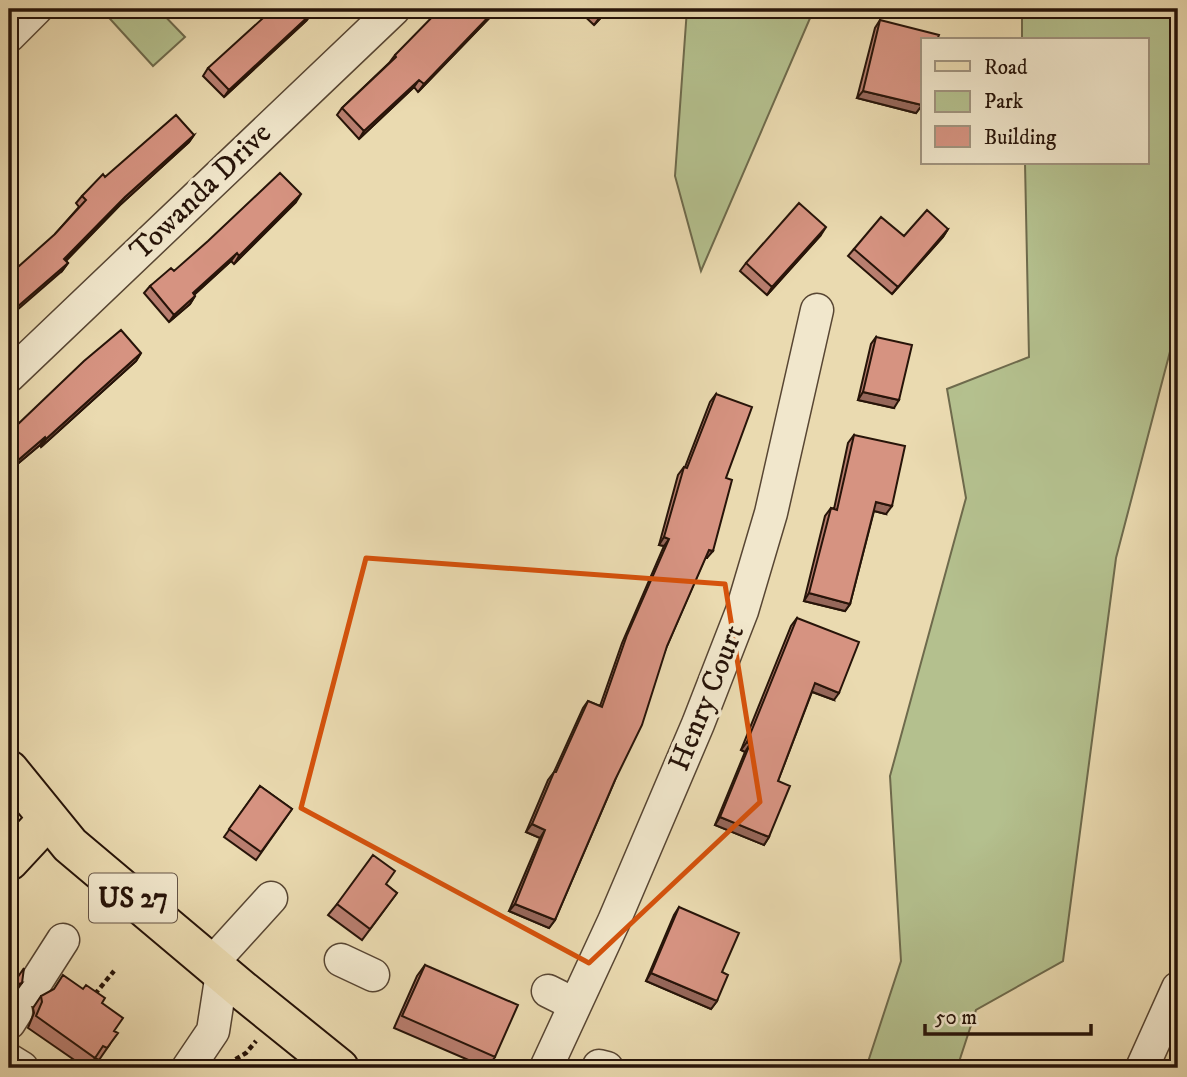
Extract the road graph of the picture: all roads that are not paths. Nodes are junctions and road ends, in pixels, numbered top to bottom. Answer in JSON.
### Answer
{"nodes":[{"id":1,"x":36,"y":9,"type":"edge"},
{"id":2,"x":394,"y":9,"type":"edge"},
{"id":3,"x":9,"y":36,"type":"edge"},
{"id":4,"x":817,"y":310,"type":"dead end"},
{"id":5,"x":9,"y":376,"type":"edge"},
{"id":6,"x":9,"y":770,"type":"edge"},
{"id":7,"x":48,"y":819,"type":"junction"},
{"id":8,"x":9,"y":861,"type":"edge"},
{"id":9,"x":271,"y":898,"type":"dead end"},
{"id":10,"x":63,"y":940,"type":"dead end"},
{"id":11,"x":341,"y":960,"type":"dead end"},
{"id":12,"x":217,"y":969,"type":"junction"},
{"id":13,"x":373,"y":975,"type":"dead end"},
{"id":14,"x":1178,"y":988,"type":"edge"},
{"id":15,"x":18,"y":1008,"type":"edge"},
{"id":16,"x":258,"y":1023,"type":"junction"},
{"id":17,"x":213,"y":1031,"type":"junction"},
{"id":18,"x":9,"y":1060,"type":"edge"},
{"id":19,"x":325,"y":1062,"type":"edge"},
{"id":20,"x":22,"y":1068,"type":"edge"},
{"id":21,"x":188,"y":1068,"type":"edge"},
{"id":22,"x":546,"y":1068,"type":"edge"},
{"id":23,"x":1142,"y":1068,"type":"edge"}],
"edges":[{"from":1,"to":3,"type":"street"},
{"from":2,"to":5,"type":"street","name":"Towanda Drive"},
{"from":4,"to":22,"type":"street","name":"Henry Court"},
{"from":6,"to":7,"type":"main road","number":"US 27"},
{"from":7,"to":8,"type":"main road"},
{"from":7,"to":12,"type":"main road","number":"US 27"},
{"from":9,"to":12,"type":"street"},
{"from":10,"to":15,"type":"street"},
{"from":11,"to":13,"type":"street"},
{"from":12,"to":16,"type":"main road","number":"US 27"},
{"from":12,"to":17,"type":"street"},
{"from":14,"to":23,"type":"street"},
{"from":16,"to":17,"type":"street"},
{"from":16,"to":19,"type":"main road","number":"US 27"},
{"from":17,"to":21,"type":"street"},
{"from":18,"to":20,"type":"street"}]}
